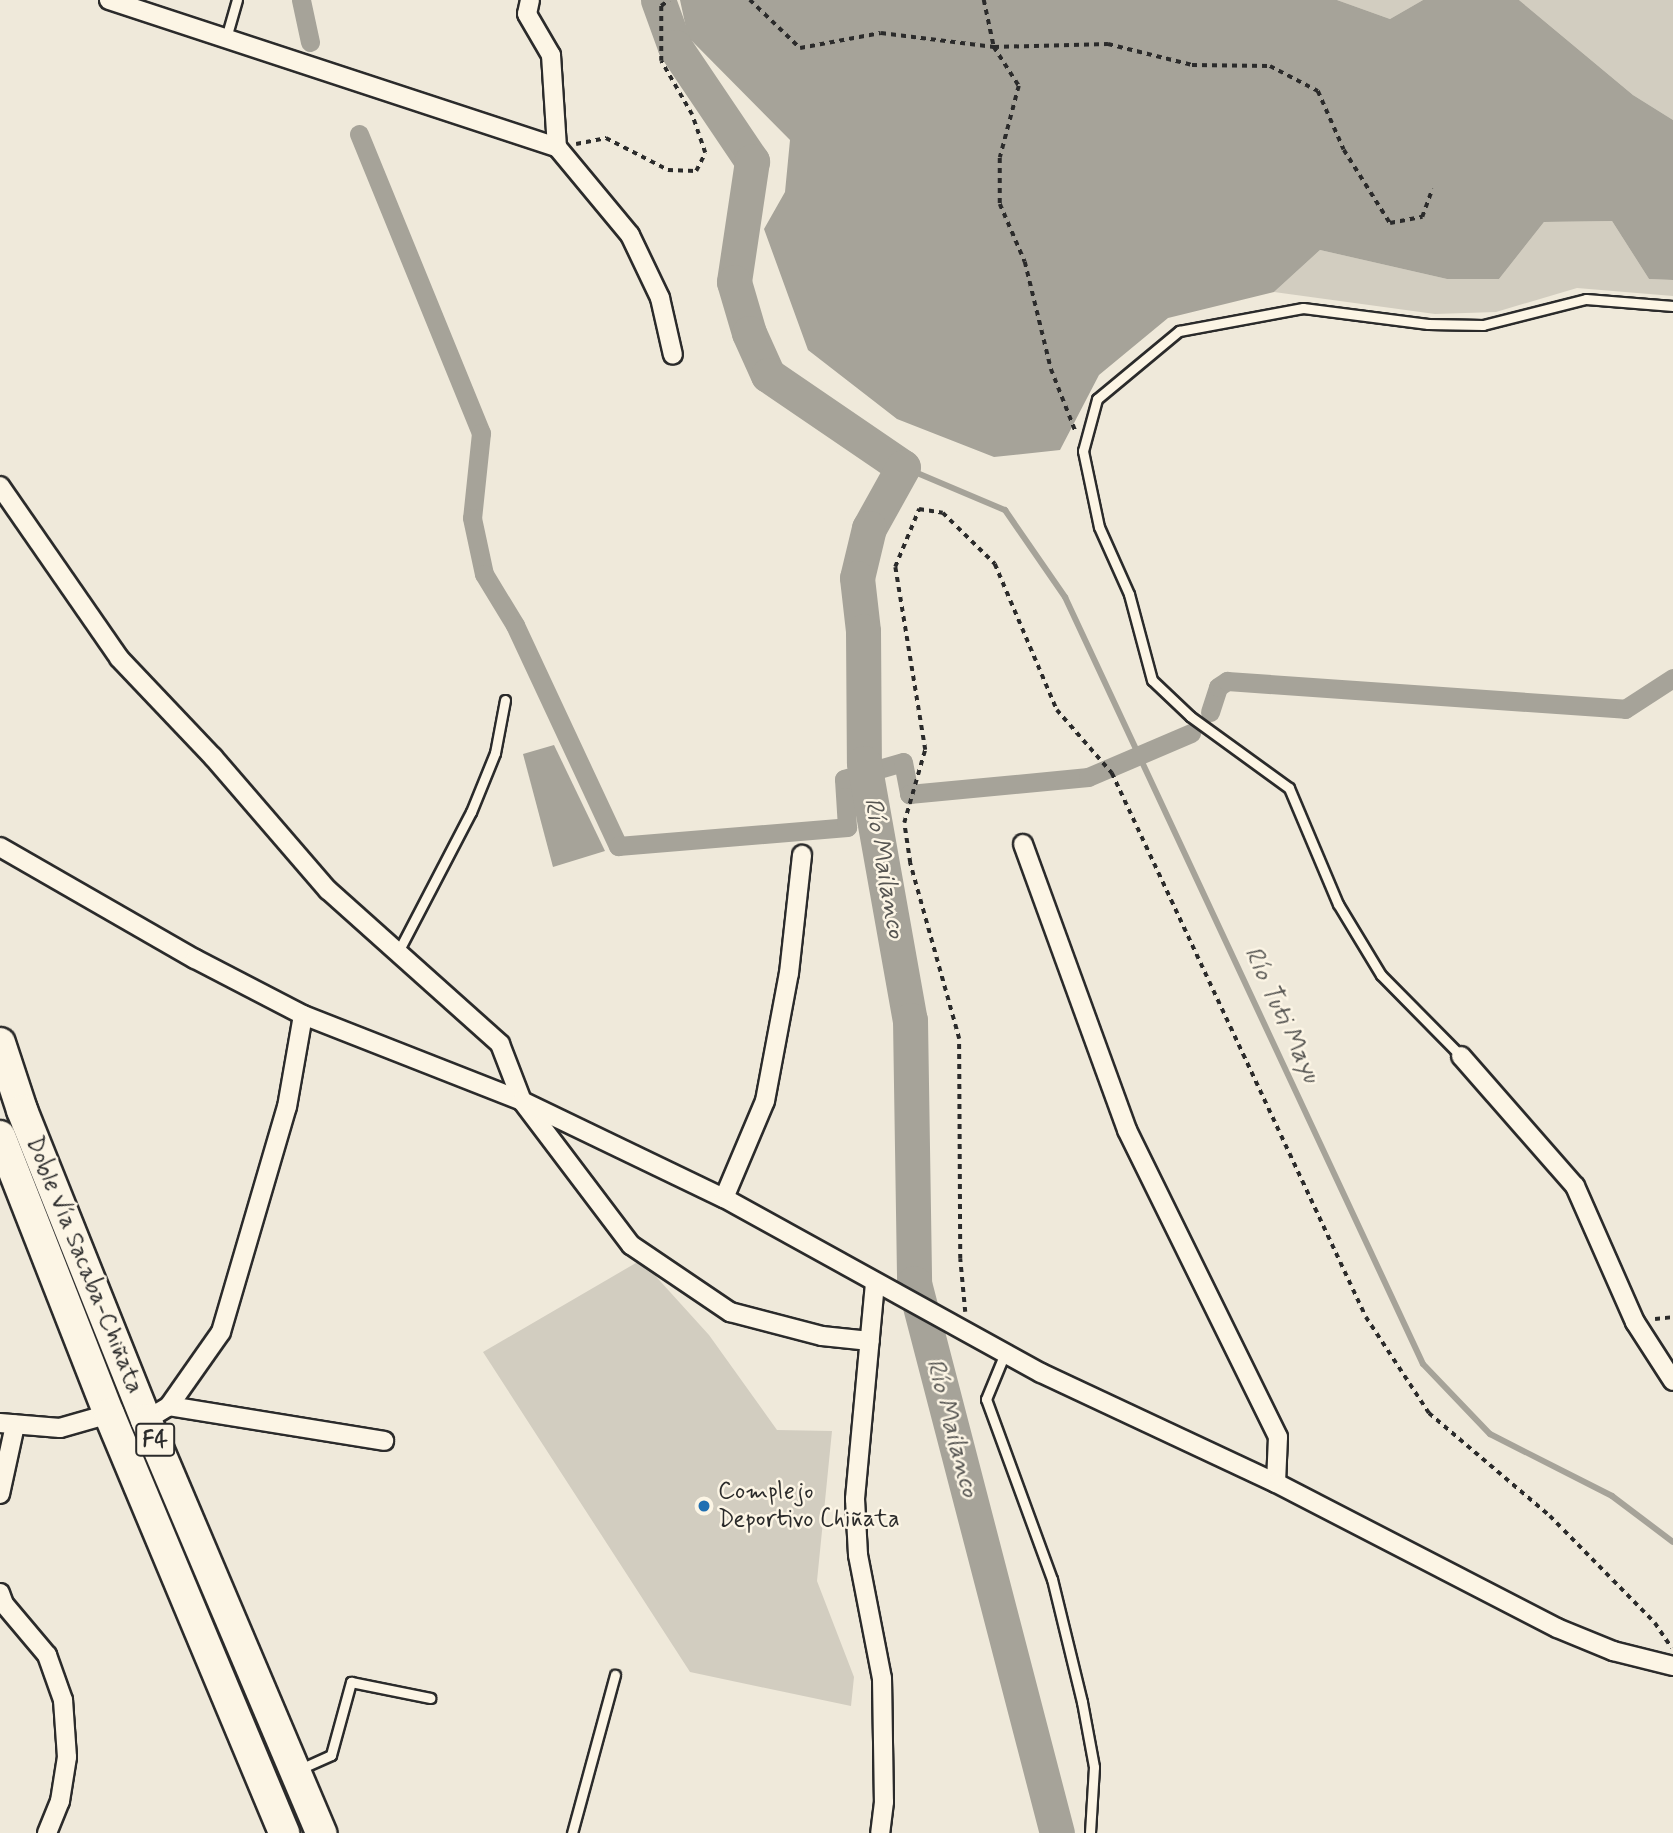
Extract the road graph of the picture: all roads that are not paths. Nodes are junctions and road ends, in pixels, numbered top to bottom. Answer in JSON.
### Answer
{"nodes":[{"id":1,"x":109,"y":0,"type":"edge"},
{"id":2,"x":237,"y":0,"type":"edge"},
{"id":3,"x":530,"y":0,"type":"edge"},
{"id":4,"x":226,"y":38,"type":"junction"},
{"id":5,"x":557,"y":147,"type":"junction"},
{"id":6,"x":1673,"y":306,"type":"edge"},
{"id":7,"x":673,"y":355,"type":"dead end"},
{"id":8,"x":0,"y":486,"type":"edge"},
{"id":9,"x":505,"y":700,"type":"dead end"},
{"id":10,"x":1023,"y":844,"type":"dead end"},
{"id":11,"x":0,"y":847,"type":"edge"},
{"id":12,"x":802,"y":855,"type":"dead end"},
{"id":13,"x":398,"y":952,"type":"junction"},
{"id":14,"x":303,"y":1015,"type":"junction"},
{"id":15,"x":0,"y":1043,"type":"edge"},
{"id":16,"x":1461,"y":1056,"type":"joint"},
{"id":17,"x":522,"y":1101,"type":"junction"},
{"id":18,"x":0,"y":1136,"type":"edge"},
{"id":19,"x":724,"y":1199,"type":"junction"},
{"id":20,"x":875,"y":1283,"type":"junction"},
{"id":21,"x":870,"y":1341,"type":"junction"},
{"id":22,"x":1005,"y":1353,"type":"junction"},
{"id":23,"x":1673,"y":1381,"type":"edge"},
{"id":24,"x":157,"y":1413,"type":"junction"},
{"id":25,"x":109,"y":1414,"type":"junction"},
{"id":26,"x":8,"y":1424,"type":"edge"},
{"id":27,"x":384,"y":1441,"type":"dead end"},
{"id":28,"x":1276,"y":1483,"type":"junction"},
{"id":29,"x":0,"y":1494,"type":"edge"},
{"id":30,"x":0,"y":1593,"type":"edge"},
{"id":31,"x":1673,"y":1665,"type":"edge"},
{"id":32,"x":615,"y":1675,"type":"dead end"},
{"id":33,"x":430,"y":1698,"type":"dead end"},
{"id":34,"x":296,"y":1772,"type":"junction"},
{"id":35,"x":47,"y":1833,"type":"edge"},
{"id":36,"x":284,"y":1833,"type":"edge"},
{"id":37,"x":321,"y":1833,"type":"edge"},
{"id":38,"x":572,"y":1833,"type":"edge"},
{"id":39,"x":880,"y":1833,"type":"edge"},
{"id":40,"x":1090,"y":1833,"type":"edge"}],
"edges":[{"from":1,"to":4,"type":"street"},
{"from":2,"to":4,"type":"lane"},
{"from":3,"to":5,"type":"street"},
{"from":4,"to":5,"type":"street"},
{"from":5,"to":7,"type":"street"},
{"from":6,"to":16,"type":"lane"},
{"from":8,"to":13,"type":"street"},
{"from":9,"to":13,"type":"lane"},
{"from":10,"to":28,"type":"street"},
{"from":11,"to":14,"type":"street"},
{"from":12,"to":19,"type":"street"},
{"from":13,"to":17,"type":"street"},
{"from":14,"to":17,"type":"street"},
{"from":14,"to":24,"type":"street"},
{"from":15,"to":24,"type":"highway","name":"Doble Vía Sacaba-Chiñata","number":"F4"},
{"from":16,"to":23,"type":"street"},
{"from":17,"to":19,"type":"street"},
{"from":17,"to":21,"type":"street"},
{"from":18,"to":25,"type":"highway","name":"Doble Vía Sacaba-Chiñata","number":"F4"},
{"from":19,"to":20,"type":"street"},
{"from":20,"to":21,"type":"street"},
{"from":20,"to":22,"type":"street"},
{"from":21,"to":39,"type":"street"},
{"from":22,"to":28,"type":"street"},
{"from":22,"to":40,"type":"lane"},
{"from":24,"to":27,"type":"street"},
{"from":24,"to":34,"type":"highway","name":"Doble Vía Sacaba-Chiñata","number":"F4"},
{"from":25,"to":26,"type":"street"},
{"from":25,"to":36,"type":"highway","name":"Doble Vía Sacaba-Chiñata","number":"F4"},
{"from":26,"to":29,"type":"street"},
{"from":28,"to":31,"type":"street"},
{"from":30,"to":35,"type":"street"},
{"from":32,"to":38,"type":"lane"},
{"from":33,"to":34,"type":"lane"},
{"from":34,"to":37,"type":"highway","name":"Doble Vía Sacaba-Chiñata","number":"F4"}]}
